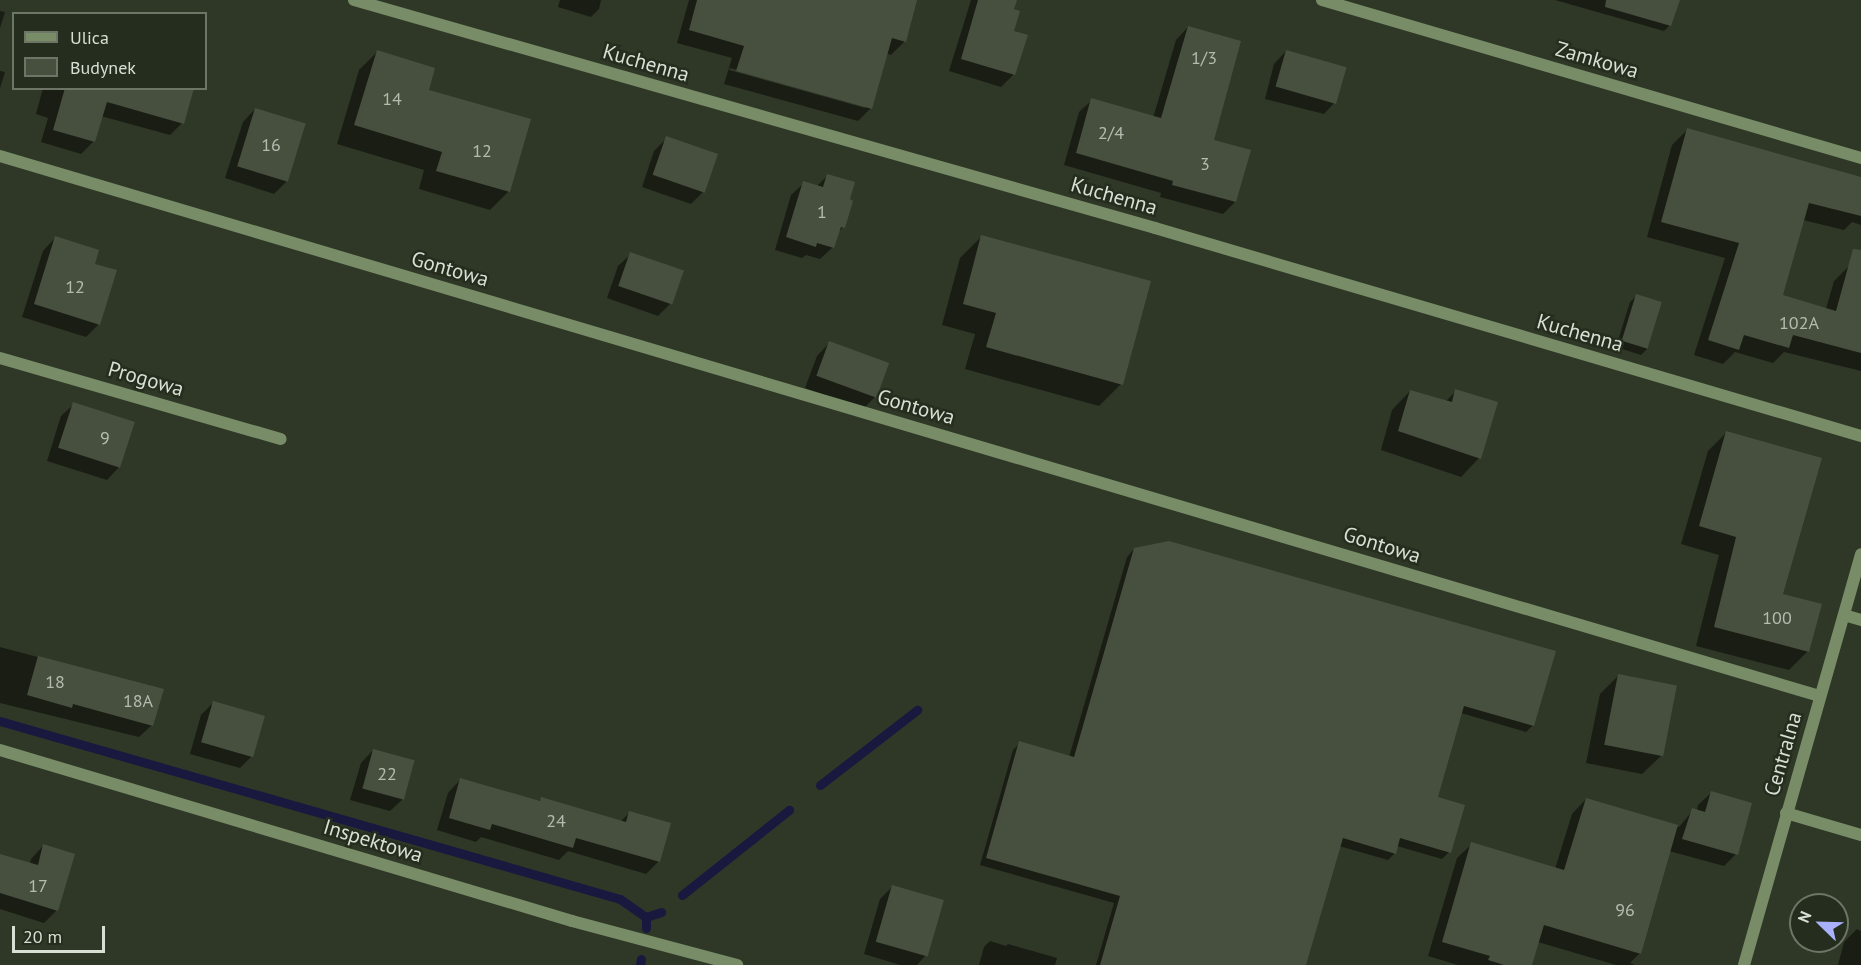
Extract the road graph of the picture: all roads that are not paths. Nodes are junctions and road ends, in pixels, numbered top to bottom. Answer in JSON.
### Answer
{"nodes":[{"id":1,"x":354,"y":0,"type":"edge"},
{"id":2,"x":1322,"y":0,"type":"edge"},
{"id":3,"x":0,"y":156,"type":"edge"},
{"id":4,"x":1861,"y":158,"type":"edge"},
{"id":5,"x":0,"y":358,"type":"edge"},
{"id":6,"x":1861,"y":436,"type":"edge"},
{"id":7,"x":280,"y":439,"type":"dead end"},
{"id":8,"x":1861,"y":554,"type":"edge"},
{"id":9,"x":1844,"y":615,"type":"junction"},
{"id":10,"x":1861,"y":620,"type":"edge"},
{"id":11,"x":1820,"y":696,"type":"junction"},
{"id":12,"x":0,"y":750,"type":"edge"},
{"id":13,"x":1786,"y":813,"type":"junction"},
{"id":14,"x":1861,"y":835,"type":"edge"},
{"id":15,"x":737,"y":965,"type":"edge"},
{"id":16,"x":1744,"y":965,"type":"edge"}],
"edges":[{"from":1,"to":6,"type":"street","name":"Kuchenna"},
{"from":2,"to":4,"type":"street","name":"Zamkowa"},
{"from":3,"to":11,"type":"street","name":"Gontowa"},
{"from":5,"to":7,"type":"street","name":"Progowa"},
{"from":8,"to":9,"type":"street","name":"Centralna"},
{"from":9,"to":10,"type":"street"},
{"from":9,"to":11,"type":"street","name":"Centralna"},
{"from":11,"to":13,"type":"street","name":"Centralna"},
{"from":12,"to":15,"type":"street","name":"Inspektowa"},
{"from":13,"to":14,"type":"street"},
{"from":13,"to":16,"type":"street","name":"Centralna"}]}
